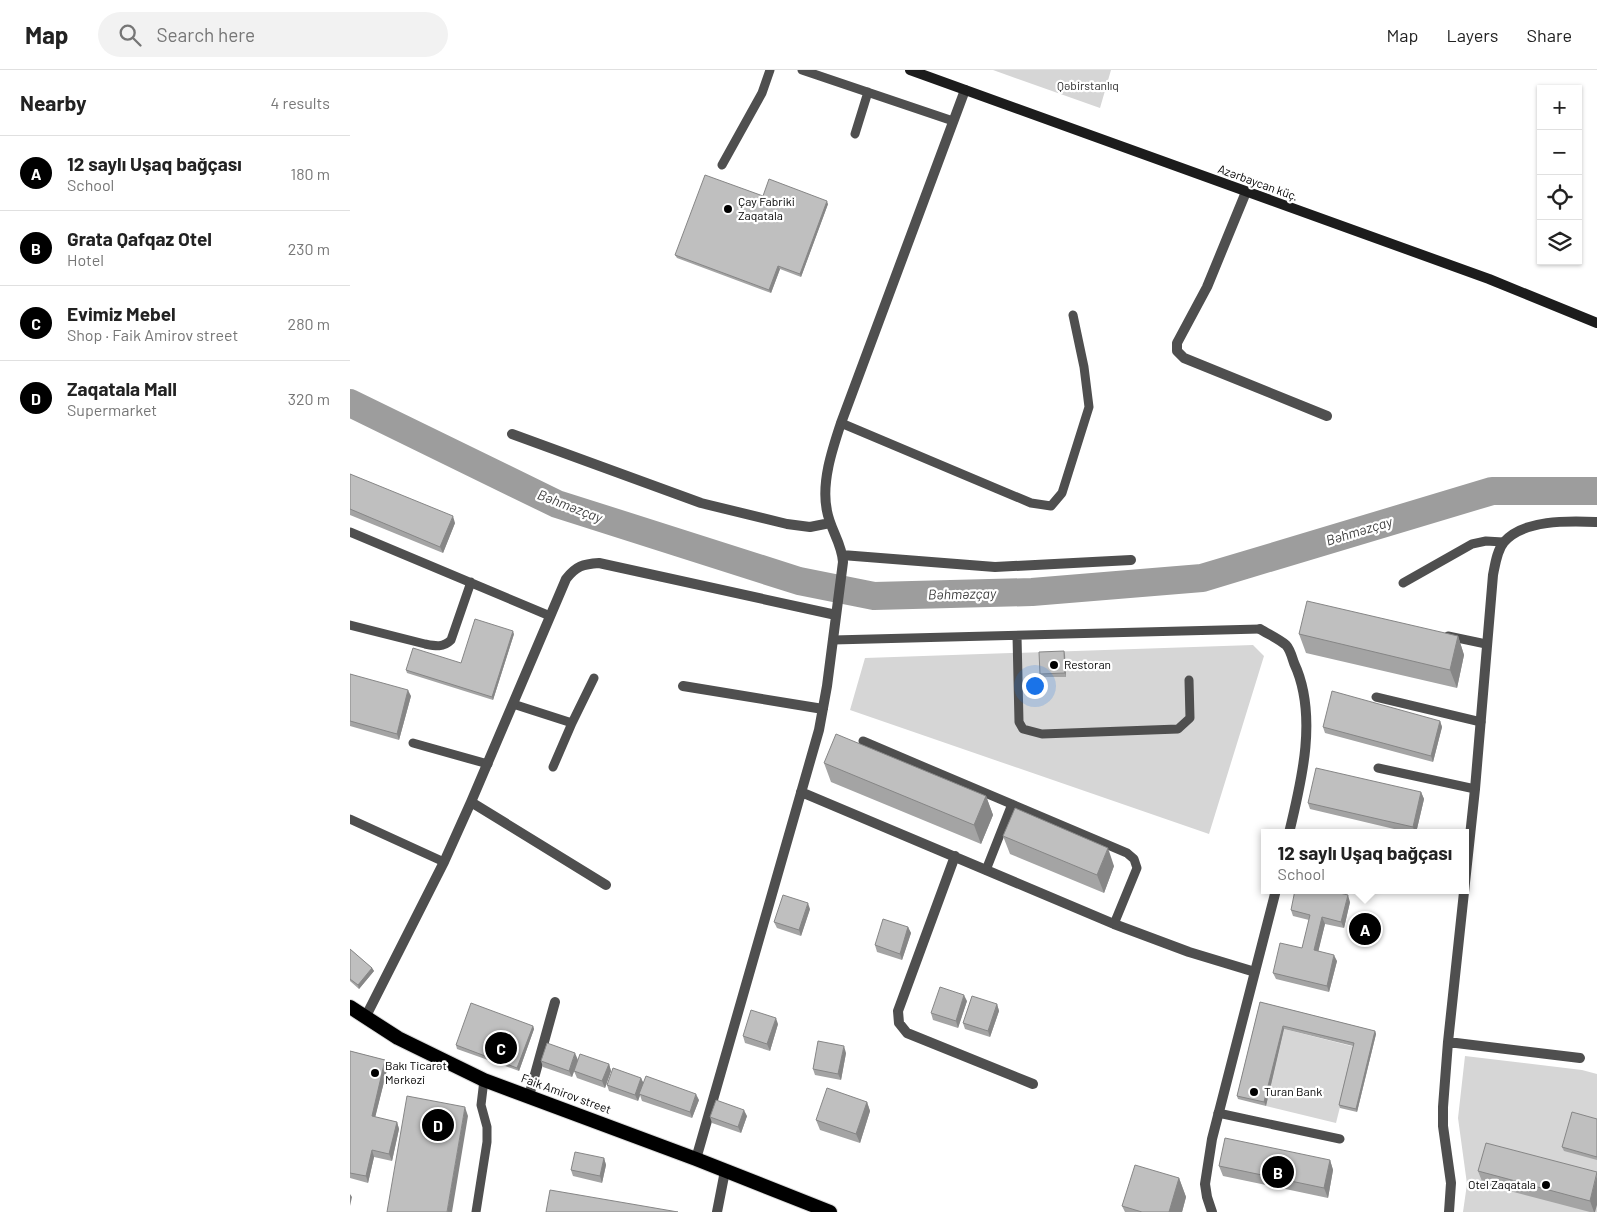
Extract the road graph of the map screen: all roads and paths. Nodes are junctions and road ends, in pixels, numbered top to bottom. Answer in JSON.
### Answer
{"nodes":[{"id":1,"x":770,"y":70,"type":"edge"},
{"id":2,"x":802,"y":70,"type":"edge"},
{"id":3,"x":910,"y":70,"type":"edge"},
{"id":4,"x":964,"y":90,"type":"junction"},
{"id":5,"x":868,"y":92,"type":"junction"},
{"id":6,"x":953,"y":121,"type":"junction"},
{"id":7,"x":855,"y":134,"type":"dead end"},
{"id":8,"x":722,"y":165,"type":"dead end"},
{"id":9,"x":1246,"y":192,"type":"junction"},
{"id":10,"x":1072,"y":314,"type":"dead end"},
{"id":11,"x":1597,"y":323,"type":"edge"},
{"id":12,"x":1327,"y":416,"type":"dead end"},
{"id":13,"x":841,"y":423,"type":"junction"},
{"id":14,"x":512,"y":434,"type":"dead end"},
{"id":15,"x":1597,"y":522,"type":"edge"},
{"id":16,"x":830,"y":523,"type":"junction"},
{"id":17,"x":350,"y":532,"type":"edge"},
{"id":18,"x":1503,"y":542,"type":"junction"},
{"id":19,"x":842,"y":558,"type":"junction"},
{"id":20,"x":1132,"y":560,"type":"dead end"},
{"id":21,"x":471,"y":582,"type":"junction"},
{"id":22,"x":1403,"y":583,"type":"dead end"},
{"id":23,"x":836,"y":610,"type":"junction"},
{"id":24,"x":550,"y":616,"type":"junction"},
{"id":25,"x":350,"y":625,"type":"edge"},
{"id":26,"x":1260,"y":629,"type":"joint"},
{"id":27,"x":1443,"y":635,"type":"edge"},
{"id":28,"x":1017,"y":636,"type":"junction"},
{"id":29,"x":833,"y":640,"type":"junction"},
{"id":30,"x":1486,"y":644,"type":"junction"},
{"id":31,"x":594,"y":678,"type":"dead end"},
{"id":32,"x":1190,"y":680,"type":"dead end"},
{"id":33,"x":684,"y":686,"type":"dead end"},
{"id":34,"x":1376,"y":697,"type":"dead end"},
{"id":35,"x":513,"y":704,"type":"junction"},
{"id":36,"x":823,"y":709,"type":"junction"},
{"id":37,"x":1481,"y":722,"type":"junction"},
{"id":38,"x":572,"y":723,"type":"junction"},
{"id":39,"x":862,"y":741,"type":"dead end"},
{"id":40,"x":413,"y":743,"type":"dead end"},
{"id":41,"x":488,"y":764,"type":"junction"},
{"id":42,"x":553,"y":767,"type":"dead end"},
{"id":43,"x":1378,"y":768,"type":"dead end"},
{"id":44,"x":1475,"y":788,"type":"junction"},
{"id":45,"x":801,"y":792,"type":"junction"},
{"id":46,"x":471,"y":802,"type":"junction"},
{"id":47,"x":1012,"y":804,"type":"junction"},
{"id":48,"x":350,"y":819,"type":"edge"},
{"id":49,"x":1290,"y":829,"type":"edge"},
{"id":50,"x":1469,"y":844,"type":"edge"},
{"id":51,"x":956,"y":856,"type":"junction"},
{"id":52,"x":444,"y":862,"type":"junction"},
{"id":53,"x":986,"y":870,"type":"junction"},
{"id":54,"x":606,"y":884,"type":"dead end"},
{"id":55,"x":1275,"y":894,"type":"edge"},
{"id":56,"x":1464,"y":894,"type":"edge"},
{"id":57,"x":1114,"y":924,"type":"junction"},
{"id":58,"x":1255,"y":972,"type":"junction"},
{"id":59,"x":555,"y":1002,"type":"dead end"},
{"id":60,"x":350,"y":1008,"type":"edge"},
{"id":61,"x":365,"y":1018,"type":"junction"},
{"id":62,"x":1448,"y":1042,"type":"junction"},
{"id":63,"x":1580,"y":1058,"type":"dead end"},
{"id":64,"x":484,"y":1080,"type":"junction"},
{"id":65,"x":1034,"y":1084,"type":"dead end"},
{"id":66,"x":529,"y":1096,"type":"junction"},
{"id":67,"x":1218,"y":1113,"type":"junction"},
{"id":68,"x":1340,"y":1139,"type":"dead end"},
{"id":69,"x":696,"y":1159,"type":"junction"},
{"id":70,"x":725,"y":1171,"type":"junction"},
{"id":71,"x":476,"y":1212,"type":"edge"},
{"id":72,"x":717,"y":1212,"type":"edge"},
{"id":73,"x":830,"y":1212,"type":"edge"},
{"id":74,"x":1212,"y":1212,"type":"edge"},
{"id":75,"x":1449,"y":1212,"type":"edge"}],
"edges":[{"from":1,"to":8,"type":"lane"},
{"from":2,"to":5,"type":"lane"},
{"from":3,"to":4,"type":"main road","name":"Azərbaycan küç."},
{"from":4,"to":6,"type":"street"},
{"from":4,"to":9,"type":"main road","name":"Azərbaycan küç."},
{"from":5,"to":6,"type":"lane"},
{"from":5,"to":7,"type":"lane"},
{"from":6,"to":13,"type":"street"},
{"from":9,"to":11,"type":"main road","name":"Azərbaycan küç."},
{"from":9,"to":12,"type":"street"},
{"from":10,"to":13,"type":"lane"},
{"from":13,"to":16,"type":"street"},
{"from":14,"to":16,"type":"street"},
{"from":15,"to":18,"type":"street"},
{"from":16,"to":19,"type":"street"},
{"from":17,"to":21,"type":"lane"},
{"from":18,"to":22,"type":"lane"},
{"from":18,"to":30,"type":"street"},
{"from":19,"to":20,"type":"street"},
{"from":19,"to":23,"type":"street"},
{"from":21,"to":24,"type":"lane"},
{"from":21,"to":25,"type":"lane"},
{"from":23,"to":24,"type":"street"},
{"from":23,"to":29,"type":"street"},
{"from":24,"to":35,"type":"street"},
{"from":26,"to":28,"type":"lane"},
{"from":26,"to":49,"type":"street"},
{"from":27,"to":30,"type":"lane"},
{"from":28,"to":29,"type":"lane"},
{"from":28,"to":32,"type":"lane"},
{"from":29,"to":36,"type":"street"},
{"from":30,"to":37,"type":"street"},
{"from":31,"to":38,"type":"lane"},
{"from":33,"to":36,"type":"street"},
{"from":34,"to":37,"type":"lane"},
{"from":35,"to":38,"type":"lane"},
{"from":35,"to":41,"type":"street"},
{"from":36,"to":45,"type":"street"},
{"from":37,"to":44,"type":"street"},
{"from":38,"to":42,"type":"lane"},
{"from":39,"to":47,"type":"lane"},
{"from":40,"to":41,"type":"lane"},
{"from":41,"to":46,"type":"street"},
{"from":43,"to":44,"type":"lane"},
{"from":44,"to":50,"type":"street"},
{"from":45,"to":51,"type":"street"},
{"from":45,"to":69,"type":"street"},
{"from":46,"to":52,"type":"street"},
{"from":46,"to":54,"type":"street"},
{"from":47,"to":53,"type":"lane"},
{"from":47,"to":57,"type":"lane"},
{"from":48,"to":52,"type":"lane"},
{"from":51,"to":53,"type":"street"},
{"from":51,"to":65,"type":"street"},
{"from":52,"to":61,"type":"street"},
{"from":53,"to":57,"type":"street"},
{"from":55,"to":58,"type":"street"},
{"from":56,"to":62,"type":"street"},
{"from":57,"to":58,"type":"street"},
{"from":58,"to":67,"type":"street"},
{"from":59,"to":66,"type":"street"},
{"from":60,"to":61,"type":"highway","name":"Faik Amirov street"},
{"from":61,"to":64,"type":"highway","name":"Faik Amirov street"},
{"from":62,"to":63,"type":"street"},
{"from":62,"to":75,"type":"street"},
{"from":64,"to":66,"type":"highway","name":"Faik Amirov street"},
{"from":64,"to":71,"type":"lane"},
{"from":66,"to":69,"type":"highway","name":"Faik Amirov street"},
{"from":67,"to":68,"type":"lane"},
{"from":67,"to":74,"type":"street"},
{"from":69,"to":70,"type":"highway","name":"Faik Amirov street"},
{"from":70,"to":72,"type":"street"},
{"from":70,"to":73,"type":"highway"}]}
